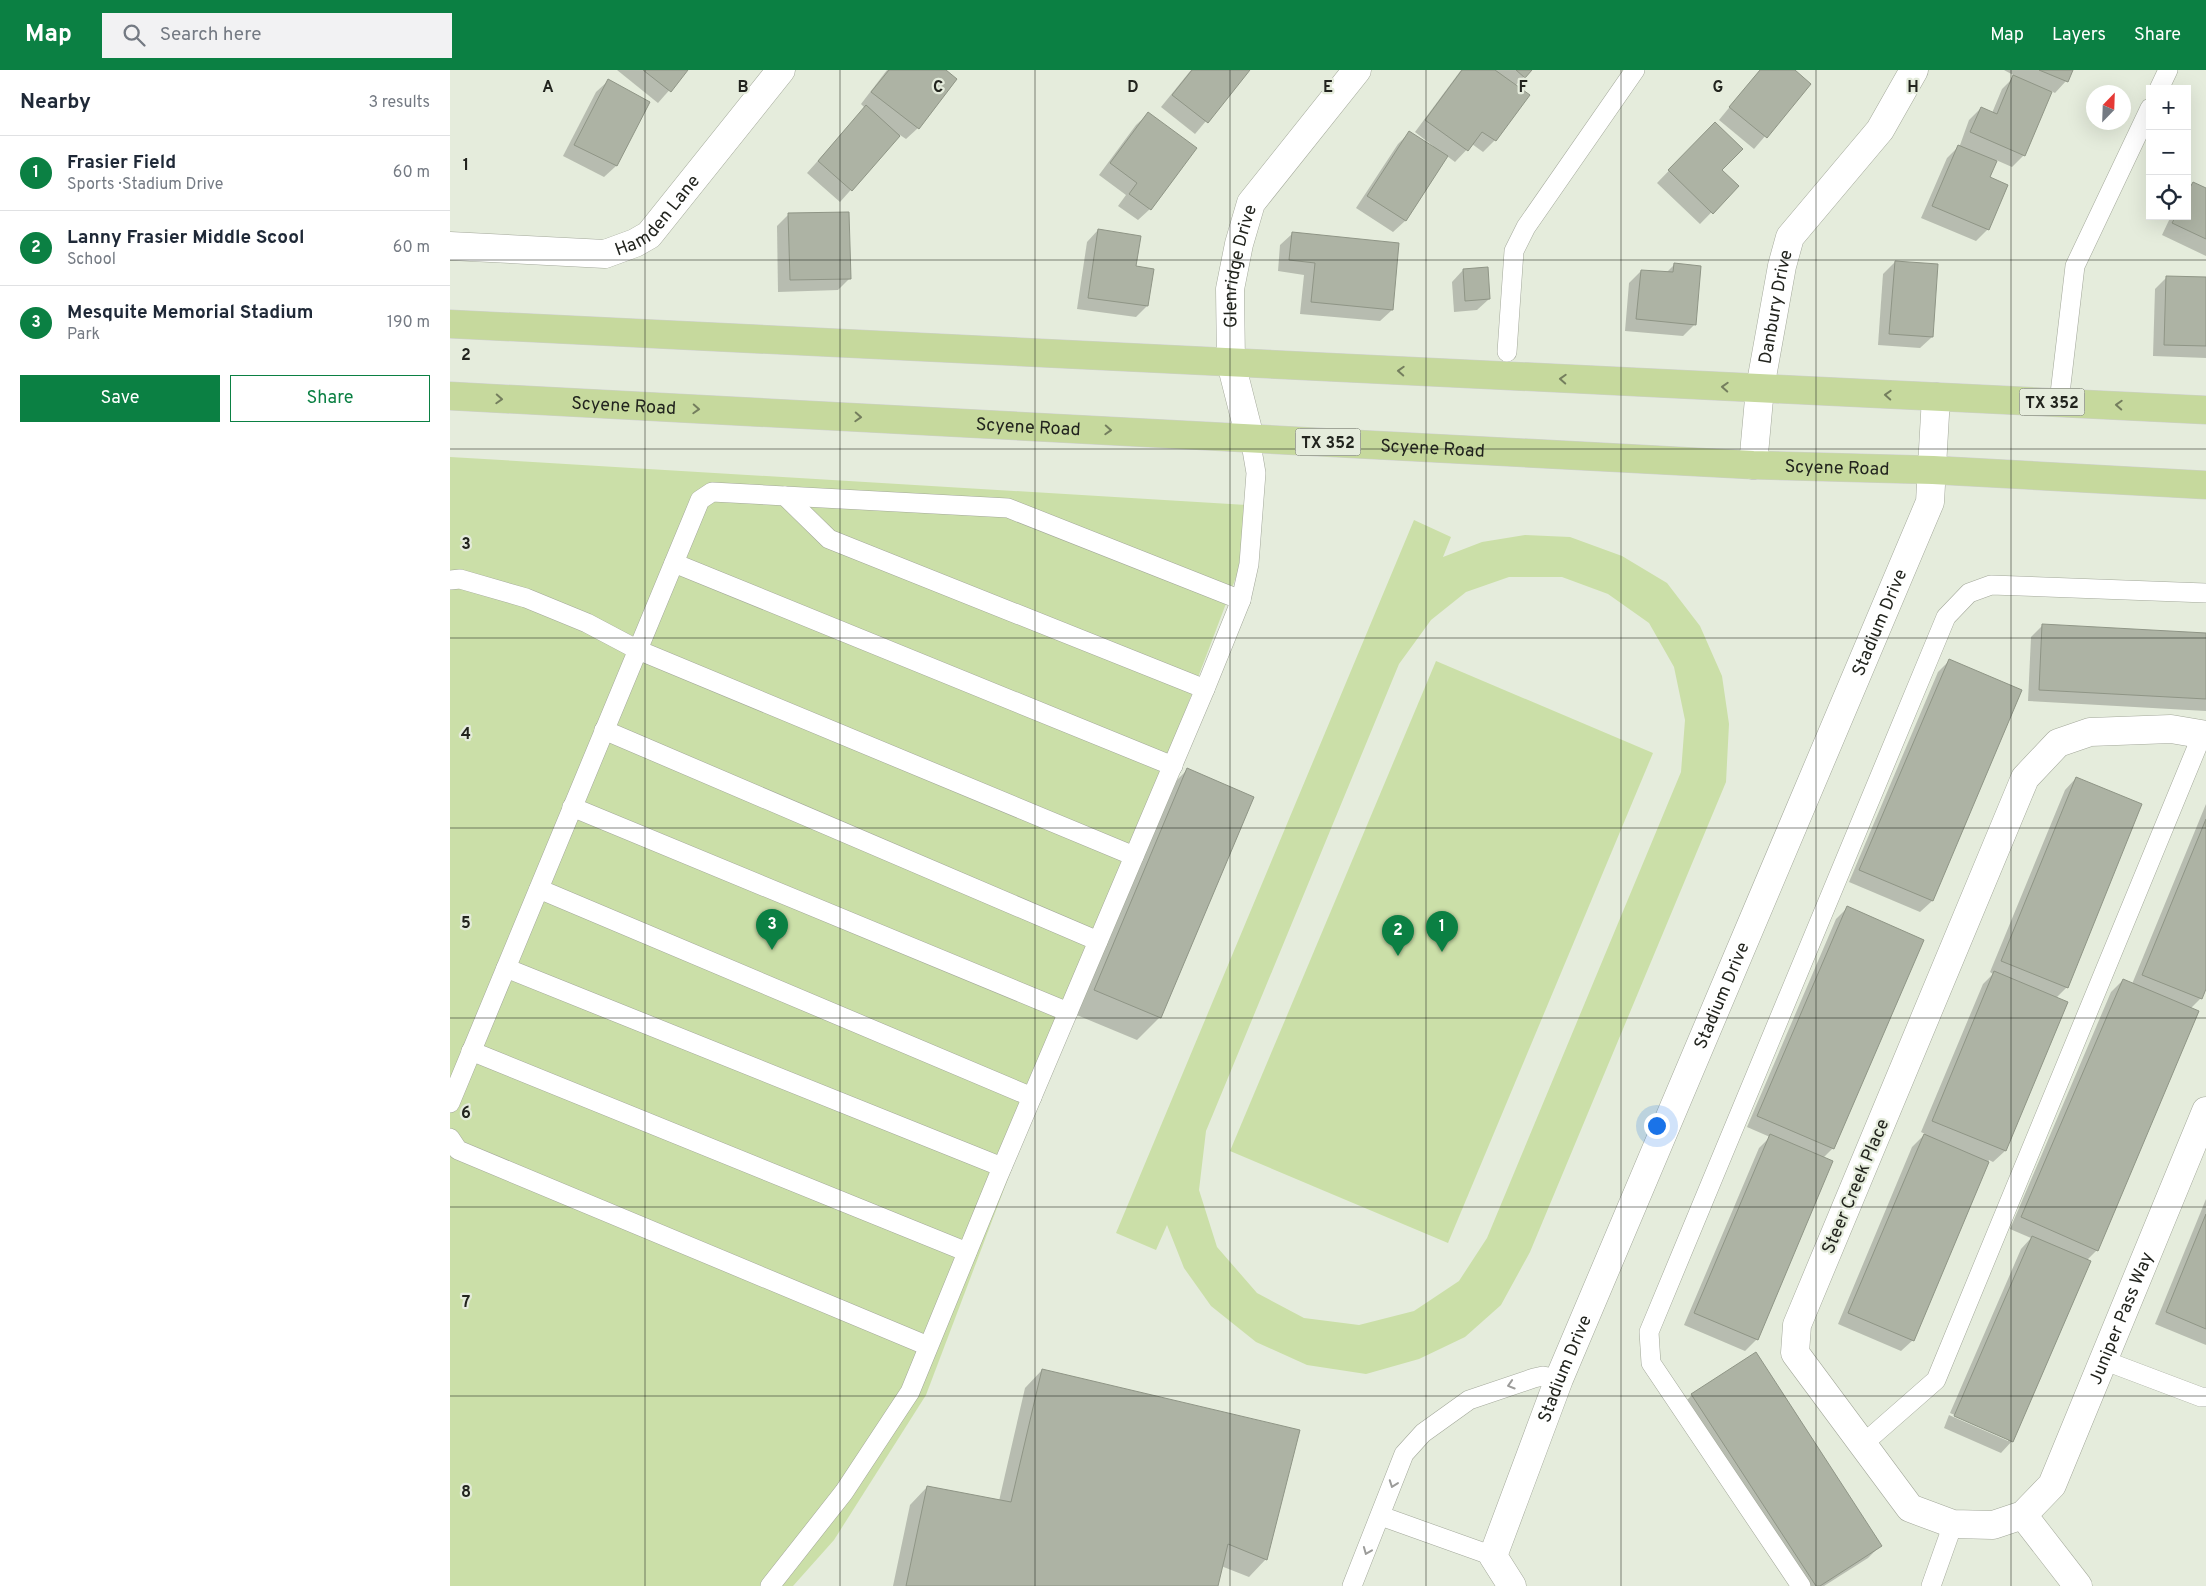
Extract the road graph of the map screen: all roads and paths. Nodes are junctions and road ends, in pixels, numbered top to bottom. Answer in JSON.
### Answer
{"nodes":[{"id":1,"x":781,"y":70,"type":"edge"},
{"id":2,"x":1357,"y":70,"type":"edge"},
{"id":3,"x":1635,"y":70,"type":"edge"},
{"id":4,"x":1914,"y":70,"type":"edge"},
{"id":5,"x":2168,"y":70,"type":"edge"},
{"id":6,"x":2161,"y":85,"type":"edge"},
{"id":7,"x":2146,"y":116,"type":"edge"},
{"id":8,"x":450,"y":246,"type":"edge"},
{"id":9,"x":450,"y":324,"type":"edge"},
{"id":10,"x":1507,"y":352,"type":"dead end"},
{"id":11,"x":1231,"y":363,"type":"junction"},
{"id":12,"x":1760,"y":388,"type":"junction"},
{"id":13,"x":450,"y":396,"type":"edge"},
{"id":14,"x":1936,"y":397,"type":"junction"},
{"id":15,"x":2059,"y":402,"type":"junction"},
{"id":16,"x":2206,"y":410,"type":"edge"},
{"id":17,"x":1250,"y":438,"type":"junction"},
{"id":18,"x":1753,"y":465,"type":"junction"},
{"id":19,"x":1933,"y":470,"type":"junction"},
{"id":20,"x":2206,"y":485,"type":"edge"},
{"id":21,"x":785,"y":496,"type":"junction"},
{"id":22,"x":674,"y":563,"type":"junction"},
{"id":23,"x":450,"y":580,"type":"edge"},
{"id":24,"x":2206,"y":593,"type":"edge"},
{"id":25,"x":1241,"y":600,"type":"junction"},
{"id":26,"x":638,"y":650,"type":"junction"},
{"id":27,"x":1205,"y":688,"type":"junction"},
{"id":28,"x":604,"y":730,"type":"junction"},
{"id":29,"x":2204,"y":735,"type":"edge"},
{"id":30,"x":1173,"y":766,"type":"junction"},
{"id":31,"x":572,"y":807,"type":"junction"},
{"id":32,"x":1134,"y":856,"type":"junction"},
{"id":33,"x":539,"y":889,"type":"junction"},
{"id":34,"x":1098,"y":941,"type":"junction"},
{"id":35,"x":506,"y":968,"type":"junction"},
{"id":36,"x":1068,"y":1012,"type":"junction"},
{"id":37,"x":471,"y":1051,"type":"junction"},
{"id":38,"x":1032,"y":1097,"type":"junction"},
{"id":39,"x":450,"y":1103,"type":"edge"},
{"id":40,"x":2206,"y":1111,"type":"edge"},
{"id":41,"x":450,"y":1138,"type":"edge"},
{"id":42,"x":1002,"y":1167,"type":"junction"},
{"id":43,"x":967,"y":1252,"type":"junction"},
{"id":44,"x":928,"y":1346,"type":"junction"},
{"id":45,"x":2103,"y":1360,"type":"junction"},
{"id":46,"x":1559,"y":1379,"type":"junction"},
{"id":47,"x":2206,"y":1397,"type":"edge"},
{"id":48,"x":1863,"y":1444,"type":"junction"},
{"id":49,"x":2024,"y":1515,"type":"junction"},
{"id":50,"x":1381,"y":1516,"type":"junction"},
{"id":51,"x":1953,"y":1524,"type":"junction"},
{"id":52,"x":1493,"y":1556,"type":"junction"},
{"id":53,"x":770,"y":1586,"type":"edge"},
{"id":54,"x":1352,"y":1586,"type":"edge"},
{"id":55,"x":1512,"y":1586,"type":"edge"},
{"id":56,"x":1801,"y":1586,"type":"edge"},
{"id":57,"x":1931,"y":1586,"type":"edge"},
{"id":58,"x":2078,"y":1586,"type":"edge"}],
"edges":[{"from":1,"to":8,"type":"street","name":"Hamden Lane"},
{"from":2,"to":11,"type":"street","name":"Glenridge Drive"},
{"from":3,"to":10,"type":"lane"},
{"from":4,"to":12,"type":"street","name":"Danbury Drive"},
{"from":5,"to":6,"type":"lane"},
{"from":7,"to":15,"type":"lane"},
{"from":9,"to":11,"type":"main road","number":"TX 352"},
{"from":12,"to":11,"type":"main road","number":"TX 352","one_way":true},
{"from":11,"to":17,"type":"street","name":"Glenridge Drive"},
{"from":14,"to":12,"type":"main road","number":"TX 352","one_way":true},
{"from":12,"to":18,"type":"street","name":"Danbury Drive"},
{"from":13,"to":17,"type":"main road","name":"Scyene Road","number":"TX 352","one_way":true},
{"from":14,"to":15,"type":"main road","number":"TX 352"},
{"from":14,"to":19,"type":"street","name":"Stadium Drive"},
{"from":16,"to":15,"type":"main road","number":"TX 352","one_way":true},
{"from":17,"to":18,"type":"main road","name":"Scyene Road","number":"TX 352"},
{"from":17,"to":25,"type":"lane"},
{"from":18,"to":19,"type":"main road","name":"Scyene Road","number":"TX 352"},
{"from":19,"to":20,"type":"main road","name":"Scyene Road","number":"TX 352"},
{"from":19,"to":46,"type":"street","name":"Stadium Drive"},
{"from":21,"to":22,"type":"lane"},
{"from":21,"to":25,"type":"lane"},
{"from":21,"to":27,"type":"lane"},
{"from":22,"to":26,"type":"lane"},
{"from":22,"to":30,"type":"lane"},
{"from":23,"to":26,"type":"lane"},
{"from":24,"to":56,"type":"lane"},
{"from":25,"to":27,"type":"lane"},
{"from":26,"to":28,"type":"lane"},
{"from":26,"to":32,"type":"lane"},
{"from":27,"to":30,"type":"lane"},
{"from":28,"to":31,"type":"lane"},
{"from":28,"to":34,"type":"lane"},
{"from":29,"to":48,"type":"lane"},
{"from":29,"to":48,"type":"street","name":"Steer Creek Place"},
{"from":30,"to":32,"type":"lane"},
{"from":31,"to":33,"type":"lane"},
{"from":31,"to":36,"type":"lane"},
{"from":32,"to":34,"type":"lane"},
{"from":33,"to":35,"type":"lane"},
{"from":33,"to":38,"type":"lane"},
{"from":34,"to":36,"type":"lane"},
{"from":35,"to":37,"type":"lane"},
{"from":35,"to":42,"type":"lane"},
{"from":36,"to":38,"type":"lane"},
{"from":37,"to":39,"type":"lane"},
{"from":37,"to":43,"type":"lane"},
{"from":38,"to":42,"type":"lane"},
{"from":40,"to":45,"type":"street","name":"Juniper Pass Way"},
{"from":41,"to":44,"type":"lane"},
{"from":42,"to":43,"type":"lane"},
{"from":43,"to":44,"type":"lane"},
{"from":44,"to":53,"type":"lane"},
{"from":45,"to":47,"type":"lane"},
{"from":45,"to":49,"type":"street","name":"Juniper Pass Way"},
{"from":46,"to":50,"type":"lane","one_way":true},
{"from":46,"to":52,"type":"street","name":"Stadium Drive"},
{"from":48,"to":51,"type":"street","name":"Steer Creek Place"},
{"from":49,"to":51,"type":"street","name":"Steer Creek Place"},
{"from":49,"to":58,"type":"street"},
{"from":50,"to":52,"type":"lane"},
{"from":50,"to":54,"type":"lane","one_way":true},
{"from":51,"to":57,"type":"lane"},
{"from":52,"to":55,"type":"street"}]}
